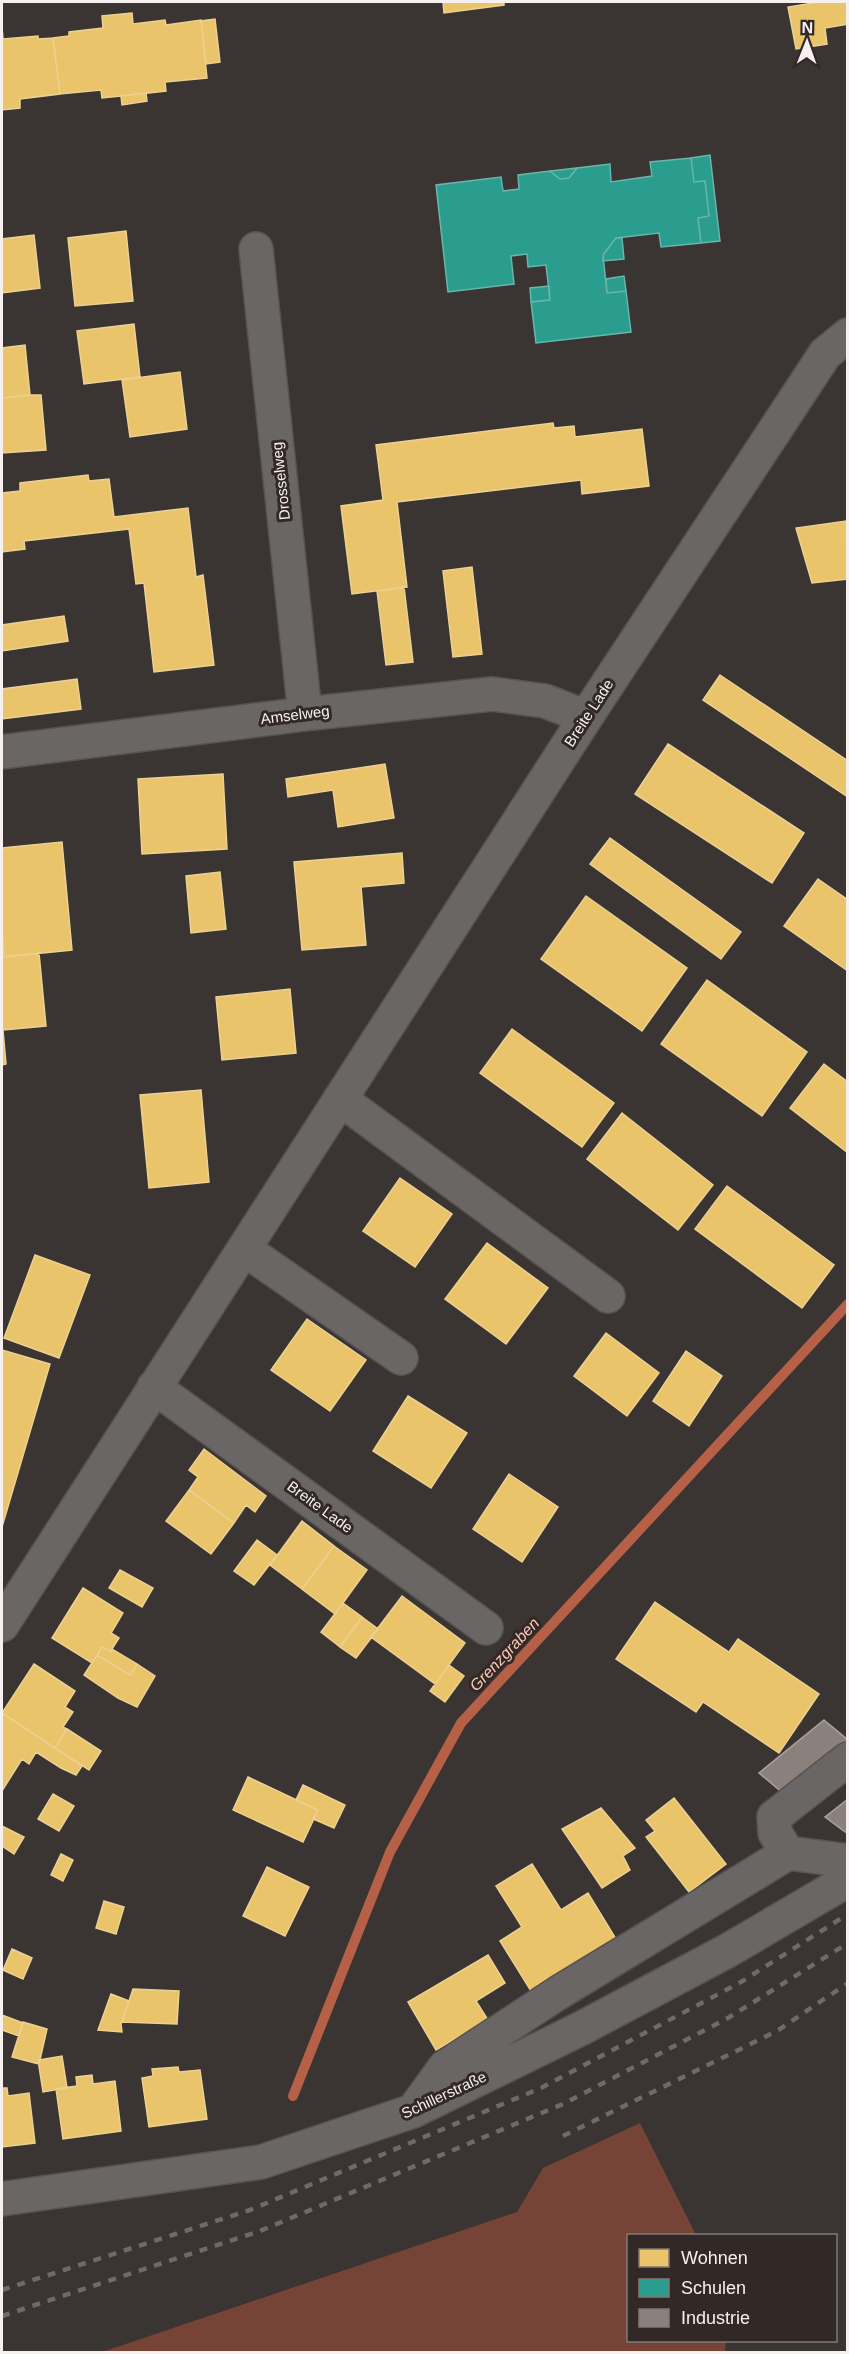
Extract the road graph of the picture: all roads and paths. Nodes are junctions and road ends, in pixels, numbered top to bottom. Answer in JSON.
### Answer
{"nodes":[{"id":1,"x":256,"y":249,"type":"dead end"},
{"id":2,"x":848,"y":335,"type":"edge"},
{"id":3,"x":305,"y":714,"type":"junction"},
{"id":4,"x":586,"y":717,"type":"junction"},
{"id":5,"x":2,"y":752,"type":"edge"},
{"id":6,"x":340,"y":1099,"type":"junction"},
{"id":7,"x":244,"y":1249,"type":"junction"},
{"id":8,"x":608,"y":1296,"type":"dead end"},
{"id":9,"x":401,"y":1358,"type":"dead end"},
{"id":10,"x":154,"y":1387,"type":"junction"},
{"id":11,"x":2,"y":1625,"type":"edge"},
{"id":12,"x":486,"y":1628,"type":"dead end"},
{"id":13,"x":848,"y":1759,"type":"edge"},
{"id":14,"x":788,"y":1852,"type":"junction"},
{"id":15,"x":848,"y":1861,"type":"edge"},
{"id":16,"x":848,"y":1881,"type":"edge"},
{"id":17,"x":413,"y":2111,"type":"junction"},
{"id":18,"x":2,"y":2199,"type":"edge"}],
"edges":[{"from":1,"to":3,"type":"street","name":"Drosselweg"},
{"from":2,"to":4,"type":"street","name":"Breite Lade"},
{"from":3,"to":4,"type":"street","name":"Amselweg"},
{"from":3,"to":5,"type":"street","name":"Amselweg"},
{"from":4,"to":6,"type":"street","name":"Breite Lade"},
{"from":6,"to":7,"type":"street","name":"Breite Lade"},
{"from":6,"to":8,"type":"street"},
{"from":7,"to":9,"type":"street"},
{"from":7,"to":10,"type":"street","name":"Breite Lade"},
{"from":10,"to":11,"type":"street","name":"Breite Lade"},
{"from":10,"to":12,"type":"street","name":"Breite Lade"},
{"from":13,"to":14,"type":"street"},
{"from":14,"to":15,"type":"street"},
{"from":14,"to":17,"type":"street"},
{"from":16,"to":17,"type":"street","name":"Schillerstraße"},
{"from":17,"to":18,"type":"street","name":"Schillerstraße"}]}
